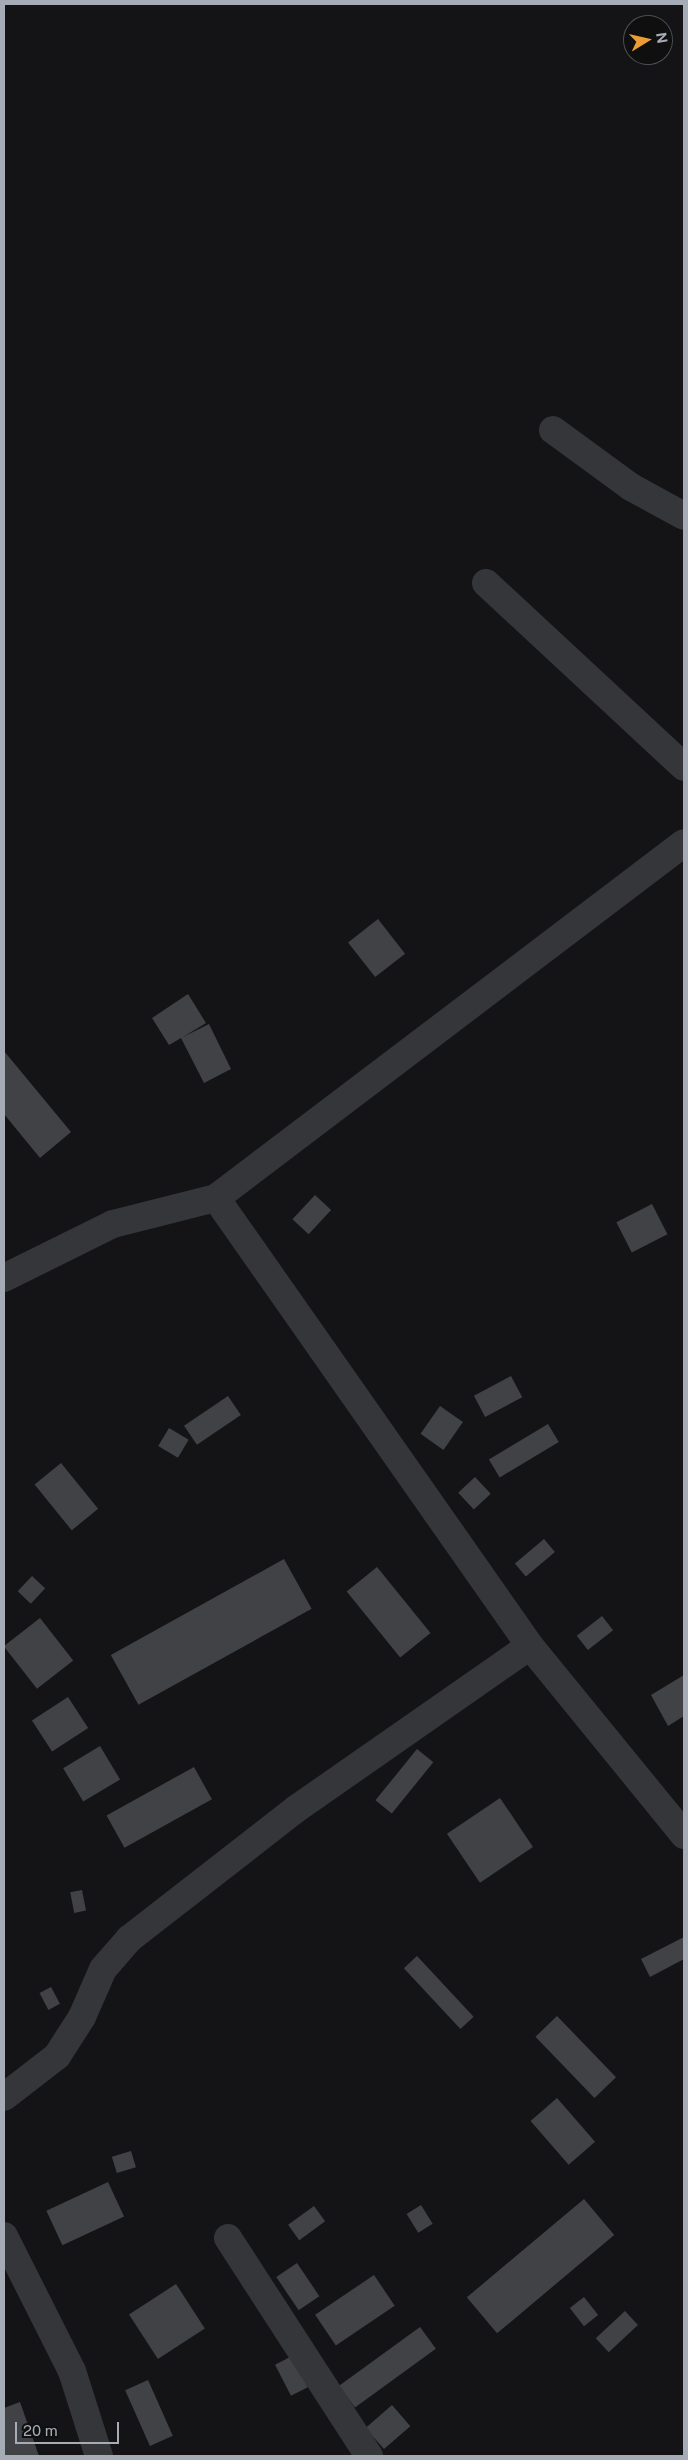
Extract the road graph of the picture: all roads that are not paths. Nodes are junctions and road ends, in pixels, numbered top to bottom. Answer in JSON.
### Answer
{"nodes":[{"id":1,"x":553,"y":430,"type":"dead end"},
{"id":2,"x":684,"y":516,"type":"edge"},
{"id":3,"x":486,"y":583,"type":"dead end"},
{"id":4,"x":684,"y":767,"type":"edge"},
{"id":5,"x":684,"y":843,"type":"edge"},
{"id":6,"x":216,"y":1198,"type":"junction"},
{"id":7,"x":4,"y":1278,"type":"edge"},
{"id":8,"x":530,"y":1646,"type":"junction"},
{"id":9,"x":684,"y":1835,"type":"edge"},
{"id":10,"x":4,"y":2097,"type":"edge"},
{"id":11,"x":4,"y":2236,"type":"edge"},
{"id":12,"x":228,"y":2238,"type":"dead end"},
{"id":13,"x":99,"y":2456,"type":"edge"},
{"id":14,"x":369,"y":2456,"type":"edge"}],
"edges":[{"from":1,"to":2,"type":"street"},
{"from":3,"to":4,"type":"street"},
{"from":5,"to":6,"type":"street"},
{"from":6,"to":7,"type":"street"},
{"from":6,"to":8,"type":"street"},
{"from":8,"to":9,"type":"street"},
{"from":8,"to":10,"type":"street"},
{"from":11,"to":13,"type":"street"},
{"from":12,"to":14,"type":"street"}]}
